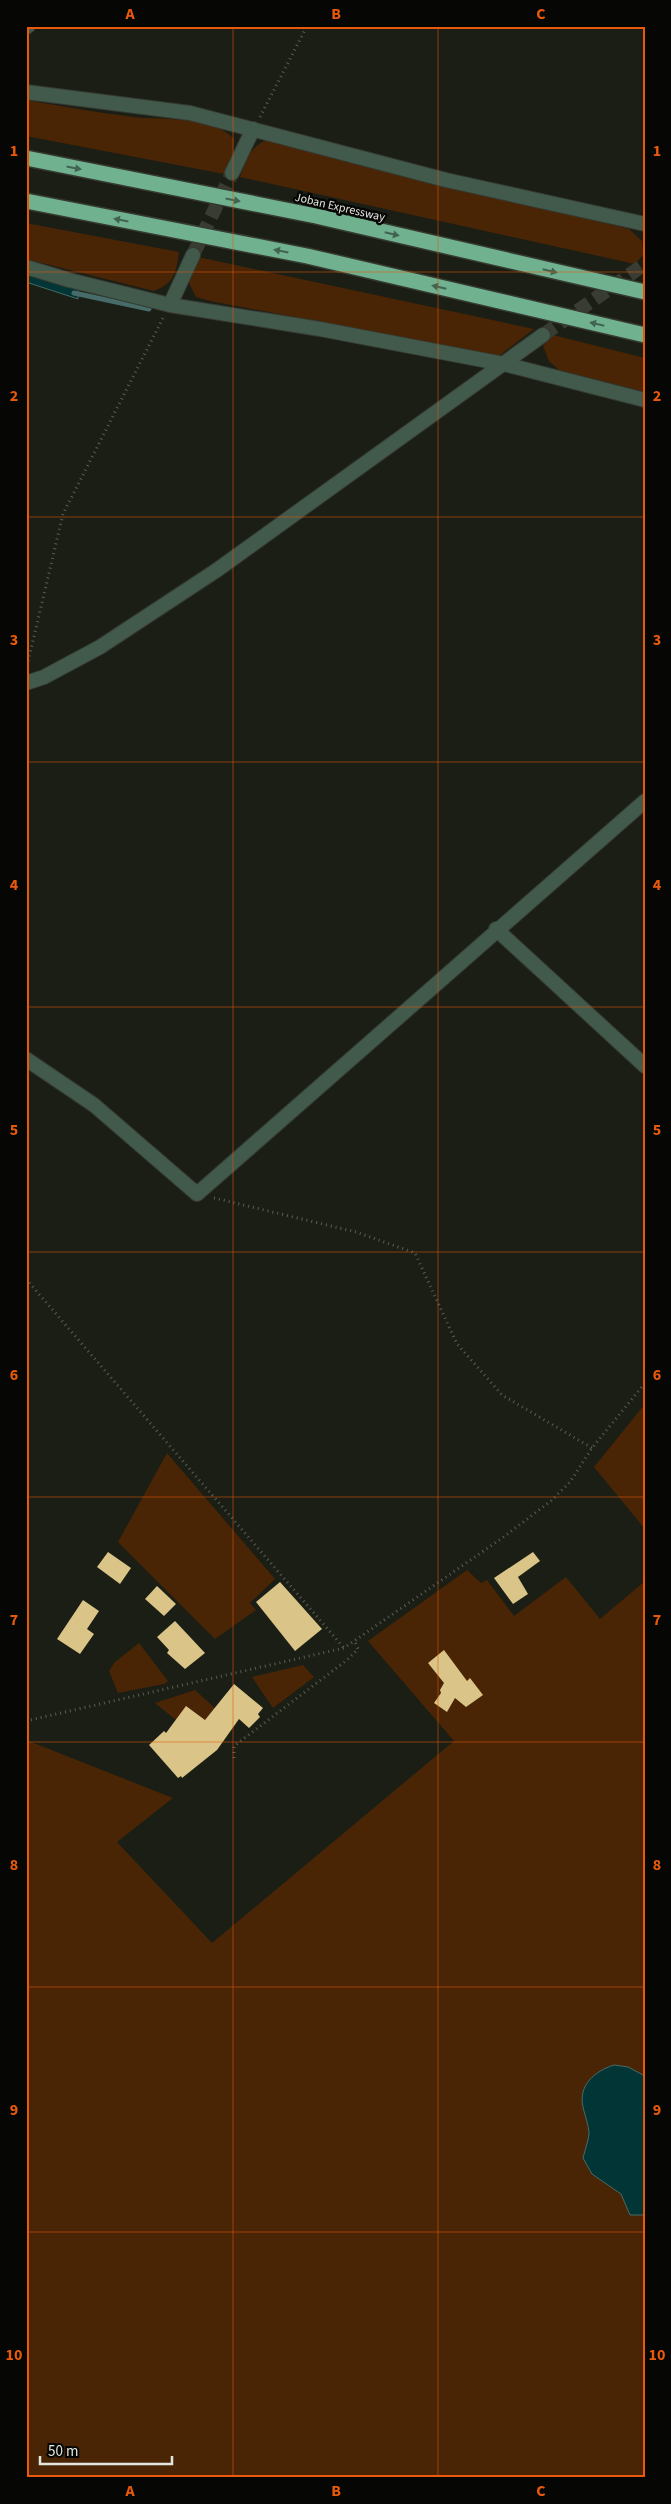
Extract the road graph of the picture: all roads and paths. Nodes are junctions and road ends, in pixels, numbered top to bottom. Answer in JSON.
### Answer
{"nodes":[{"id":1,"x":307,"y":26,"type":"edge"},
{"id":2,"x":26,"y":92,"type":"edge"},
{"id":3,"x":253,"y":128,"type":"junction"},
{"id":4,"x":26,"y":158,"type":"edge"},
{"id":5,"x":232,"y":173,"type":"tunnel mouth"},
{"id":6,"x":26,"y":201,"type":"edge"},
{"id":7,"x":645,"y":224,"type":"edge"},
{"id":8,"x":193,"y":255,"type":"tunnel mouth"},
{"id":9,"x":26,"y":267,"type":"edge"},
{"id":10,"x":645,"y":292,"type":"edge"},
{"id":11,"x":170,"y":305,"type":"junction"},
{"id":12,"x":543,"y":335,"type":"tunnel mouth"},
{"id":13,"x":645,"y":335,"type":"edge"},
{"id":14,"x":504,"y":364,"type":"junction"},
{"id":15,"x":645,"y":400,"type":"edge"},
{"id":16,"x":26,"y":669,"type":"edge"},
{"id":17,"x":26,"y":683,"type":"edge"},
{"id":18,"x":645,"y":800,"type":"edge"},
{"id":19,"x":496,"y":929,"type":"junction"},
{"id":20,"x":26,"y":1059,"type":"edge"},
{"id":21,"x":645,"y":1066,"type":"edge"},
{"id":22,"x":196,"y":1194,"type":"junction"},
{"id":23,"x":26,"y":1279,"type":"edge"},
{"id":24,"x":645,"y":1383,"type":"edge"},
{"id":25,"x":592,"y":1448,"type":"junction"},
{"id":26,"x":355,"y":1642,"type":"junction"},
{"id":27,"x":344,"y":1648,"type":"junction"},
{"id":28,"x":26,"y":1721,"type":"edge"},
{"id":29,"x":234,"y":1758,"type":"dead end"}],
"edges":[{"from":1,"to":3,"type":"path"},
{"from":2,"to":3,"type":"street"},
{"from":3,"to":5,"type":"street"},
{"from":3,"to":7,"type":"street"},
{"from":4,"to":10,"type":"highway","name":"Joban Expressway","one_way":true},
{"from":13,"to":6,"type":"highway","one_way":true},
{"from":8,"to":11,"type":"street"},
{"from":9,"to":11,"type":"street"},
{"from":11,"to":14,"type":"street"},
{"from":11,"to":16,"type":"path"},
{"from":12,"to":14,"type":"street"},
{"from":14,"to":15,"type":"street"},
{"from":14,"to":17,"type":"street"},
{"from":18,"to":19,"type":"street"},
{"from":19,"to":21,"type":"street"},
{"from":19,"to":22,"type":"street"},
{"from":20,"to":22,"type":"street"},
{"from":22,"to":25,"type":"path"},
{"from":23,"to":27,"type":"path"},
{"from":24,"to":25,"type":"path"},
{"from":25,"to":26,"type":"path"},
{"from":26,"to":27,"type":"path"},
{"from":26,"to":29,"type":"path"},
{"from":27,"to":28,"type":"path"}]}
